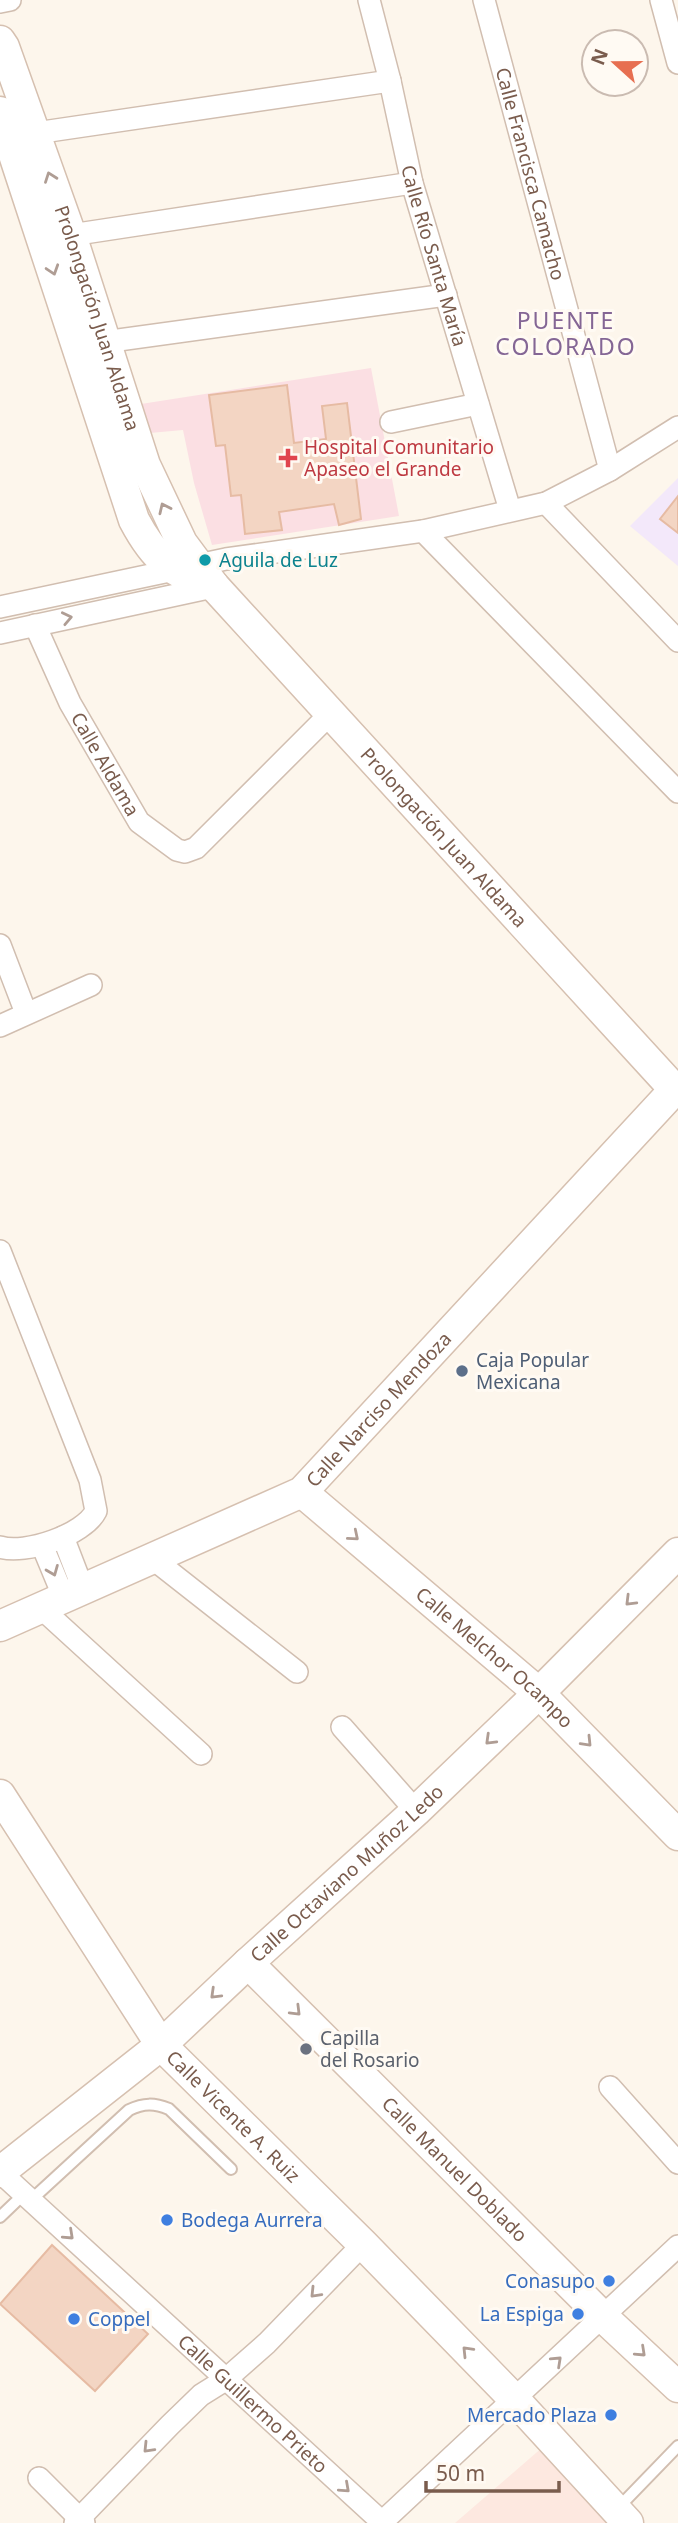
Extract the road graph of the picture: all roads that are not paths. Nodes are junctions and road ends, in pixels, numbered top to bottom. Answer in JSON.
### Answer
{"nodes":[{"id":1,"x":10,"y":0,"type":"edge"},
{"id":2,"x":369,"y":0,"type":"edge"},
{"id":3,"x":484,"y":0,"type":"edge"},
{"id":4,"x":661,"y":0,"type":"edge"},
{"id":5,"x":0,"y":2,"type":"edge"},
{"id":6,"x":0,"y":41,"type":"edge"},
{"id":7,"x":678,"y":63,"type":"edge"},
{"id":8,"x":390,"y":81,"type":"junction"},
{"id":9,"x":15,"y":128,"type":"edge"},
{"id":10,"x":412,"y":183,"type":"junction"},
{"id":11,"x":71,"y":235,"type":"junction"},
{"id":12,"x":446,"y":295,"type":"junction"},
{"id":13,"x":104,"y":342,"type":"junction"},
{"id":14,"x":478,"y":404,"type":"junction"},
{"id":15,"x":391,"y":422,"type":"dead end"},
{"id":16,"x":678,"y":427,"type":"edge"},
{"id":17,"x":610,"y":470,"type":"junction"},
{"id":18,"x":546,"y":503,"type":"junction"},
{"id":19,"x":510,"y":510,"type":"junction"},
{"id":20,"x":423,"y":531,"type":"junction"},
{"id":21,"x":203,"y":570,"type":"junction"},
{"id":22,"x":0,"y":607,"type":"edge"},
{"id":23,"x":35,"y":625,"type":"junction"},
{"id":24,"x":0,"y":633,"type":"edge"},
{"id":25,"x":678,"y":641,"type":"edge"},
{"id":26,"x":330,"y":714,"type":"junction"},
{"id":27,"x":678,"y":792,"type":"edge"},
{"id":28,"x":0,"y":945,"type":"edge"},
{"id":29,"x":91,"y":985,"type":"dead end"},
{"id":30,"x":26,"y":1013,"type":"junction"},
{"id":31,"x":0,"y":1026,"type":"edge"},
{"id":32,"x":677,"y":1090,"type":"edge"},
{"id":33,"x":0,"y":1251,"type":"edge"},
{"id":34,"x":8,"y":1296,"type":"edge"},
{"id":35,"x":302,"y":1492,"type":"junction"},
{"id":36,"x":63,"y":1536,"type":"junction"},
{"id":37,"x":42,"y":1545,"type":"junction"},
{"id":38,"x":0,"y":1547,"type":"edge"},
{"id":39,"x":678,"y":1553,"type":"edge"},
{"id":40,"x":152,"y":1558,"type":"junction"},
{"id":41,"x":63,"y":1598,"type":"junction"},
{"id":42,"x":0,"y":1626,"type":"edge"},
{"id":43,"x":297,"y":1672,"type":"dead end"},
{"id":44,"x":539,"y":1693,"type":"junction"},
{"id":45,"x":342,"y":1727,"type":"dead end"},
{"id":46,"x":201,"y":1754,"type":"dead end"},
{"id":47,"x":0,"y":1795,"type":"edge"},
{"id":48,"x":416,"y":1811,"type":"junction"},
{"id":49,"x":678,"y":1835,"type":"edge"},
{"id":50,"x":247,"y":1963,"type":"junction"},
{"id":51,"x":161,"y":2045,"type":"junction"},
{"id":52,"x":610,"y":2087,"type":"dead end"},
{"id":53,"x":678,"y":2163,"type":"edge"},
{"id":54,"x":231,"y":2169,"type":"dead end"},
{"id":55,"x":0,"y":2172,"type":"edge"},
{"id":56,"x":27,"y":2197,"type":"junction"},
{"id":57,"x":0,"y":2217,"type":"edge"},
{"id":58,"x":363,"y":2245,"type":"junction"},
{"id":59,"x":678,"y":2246,"type":"edge"},
{"id":60,"x":603,"y":2317,"type":"junction"},
{"id":61,"x":225,"y":2380,"type":"junction"},
{"id":62,"x":678,"y":2387,"type":"edge"},
{"id":63,"x":515,"y":2400,"type":"junction"},
{"id":64,"x":678,"y":2446,"type":"edge"},
{"id":65,"x":39,"y":2478,"type":"dead end"},
{"id":66,"x":622,"y":2517,"type":"edge"},
{"id":67,"x":80,"y":2521,"type":"edge"},
{"id":68,"x":381,"y":2522,"type":"edge"}],
"edges":[{"from":1,"to":5,"type":"street"},
{"from":2,"to":8,"type":"street","name":"Calle Río Santa María"},
{"from":3,"to":17,"type":"street","name":"Calle Francisca Camacho"},
{"from":4,"to":7,"type":"street"},
{"from":6,"to":9,"type":"street","name":"Prolongación Juan Aldama"},
{"from":8,"to":9,"type":"street"},
{"from":8,"to":10,"type":"street","name":"Calle Río Santa María"},
{"from":11,"to":9,"type":"street","name":"Prolongación Juan Aldama","one_way":true},
{"from":9,"to":21,"type":"street","name":"Prolongación Juan Aldama","one_way":true},
{"from":10,"to":11,"type":"street"},
{"from":10,"to":12,"type":"street","name":"Calle Río Santa María"},
{"from":11,"to":13,"type":"street","name":"Prolongación Juan Aldama"},
{"from":12,"to":13,"type":"street"},
{"from":12,"to":14,"type":"street","name":"Calle Río Santa María"},
{"from":21,"to":13,"type":"street","name":"Prolongación Juan Aldama","one_way":true},
{"from":14,"to":15,"type":"street"},
{"from":14,"to":19,"type":"street","name":"Calle Río Santa María"},
{"from":16,"to":17,"type":"street"},
{"from":17,"to":18,"type":"street"},
{"from":18,"to":19,"type":"street"},
{"from":18,"to":25,"type":"street"},
{"from":19,"to":20,"type":"street"},
{"from":20,"to":21,"type":"street"},
{"from":20,"to":27,"type":"street"},
{"from":21,"to":22,"type":"street"},
{"from":23,"to":21,"type":"street","one_way":true},
{"from":21,"to":26,"type":"street","name":"Prolongación Juan Aldama"},
{"from":23,"to":24,"type":"street"},
{"from":23,"to":26,"type":"street","name":"Calle Aldama"},
{"from":26,"to":32,"type":"street","name":"Prolongación Juan Aldama"},
{"from":28,"to":30,"type":"street"},
{"from":29,"to":30,"type":"street"},
{"from":30,"to":31,"type":"street"},
{"from":32,"to":35,"type":"street","name":"Calle Narciso Mendoza"},
{"from":33,"to":34,"type":"street"},
{"from":34,"to":36,"type":"street"},
{"from":35,"to":40,"type":"street","name":"Calle Narciso Mendoza"},
{"from":35,"to":44,"type":"street","name":"Calle Melchor Ocampo","one_way":true},
{"from":36,"to":37,"type":"street"},
{"from":36,"to":41,"type":"street"},
{"from":37,"to":38,"type":"street"},
{"from":37,"to":41,"type":"street","one_way":true},
{"from":39,"to":44,"type":"street","name":"Calle Octaviano Muñoz Ledo","one_way":true},
{"from":40,"to":41,"type":"street","name":"Calle Narciso Mendoza"},
{"from":40,"to":43,"type":"street"},
{"from":41,"to":42,"type":"street","name":"Calle Narciso Mendoza"},
{"from":41,"to":46,"type":"street"},
{"from":44,"to":48,"type":"street","name":"Calle Octaviano Muñoz Ledo","one_way":true},
{"from":44,"to":49,"type":"street","name":"Calle Melchor Ocampo","one_way":true},
{"from":45,"to":48,"type":"street"},
{"from":47,"to":51,"type":"street","name":"Calle Vicente A. Ruiz"},
{"from":48,"to":50,"type":"street","name":"Calle Octaviano Muñoz Ledo"},
{"from":50,"to":51,"type":"street","name":"Calle Octaviano Muñoz Ledo","one_way":true},
{"from":50,"to":60,"type":"street","name":"Calle Manuel Doblado","one_way":true},
{"from":51,"to":55,"type":"street","name":"Calle Octaviano Muñoz Ledo"},
{"from":51,"to":58,"type":"street","name":"Calle Vicente A. Ruiz"},
{"from":52,"to":53,"type":"street"},
{"from":54,"to":56,"type":"lane"},
{"from":55,"to":56,"type":"street","name":"Calle Guillermo Prieto"},
{"from":56,"to":57,"type":"lane"},
{"from":56,"to":61,"type":"street","name":"Calle Guillermo Prieto","one_way":true},
{"from":58,"to":61,"type":"street","one_way":true},
{"from":63,"to":58,"type":"street","name":"Calle Vicente A. Ruiz","one_way":true},
{"from":59,"to":60,"type":"street"},
{"from":60,"to":62,"type":"street","name":"Calle Manuel Doblado","one_way":true},
{"from":63,"to":60,"type":"street","one_way":true},
{"from":61,"to":67,"type":"street","one_way":true},
{"from":61,"to":68,"type":"street","name":"Calle Guillermo Prieto","one_way":true},
{"from":63,"to":66,"type":"street","name":"Calle Vicente A. Ruiz"},
{"from":63,"to":68,"type":"street"},
{"from":64,"to":66,"type":"lane"},
{"from":65,"to":67,"type":"street"}]}
